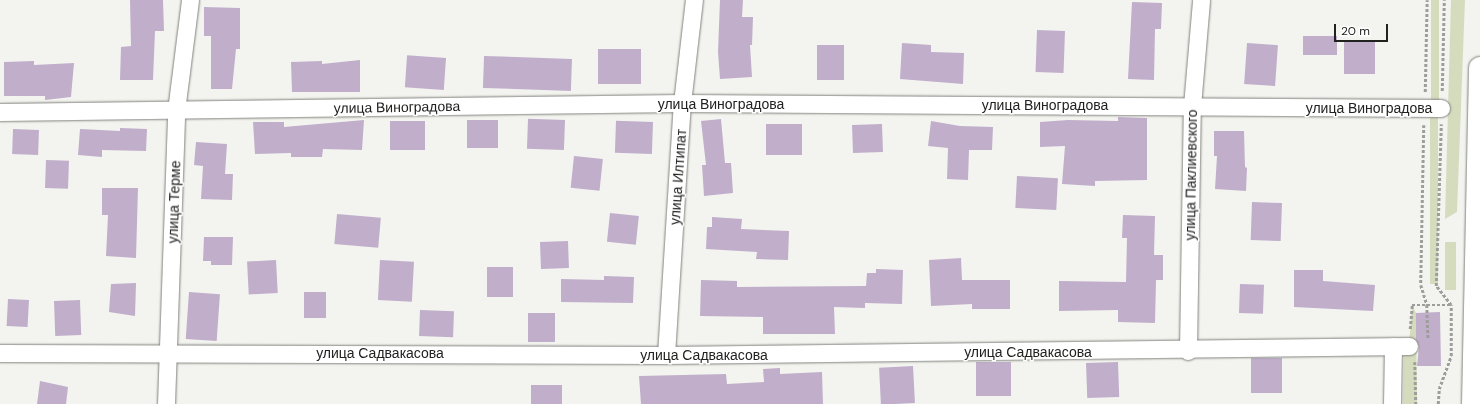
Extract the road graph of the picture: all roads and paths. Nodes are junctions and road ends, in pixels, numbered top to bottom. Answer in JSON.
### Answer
{"nodes":[{"id":1,"x":190,"y":0,"type":"edge"},
{"id":2,"x":694,"y":0,"type":"edge"},
{"id":3,"x":1201,"y":0,"type":"edge"},
{"id":4,"x":1427,"y":0,"type":"edge"},
{"id":5,"x":1444,"y":0,"type":"edge"},
{"id":6,"x":1480,"y":68,"type":"edge"},
{"id":7,"x":682,"y":103,"type":"junction"},
{"id":8,"x":1192,"y":106,"type":"junction"},
{"id":9,"x":1433,"y":108,"type":"junction"},
{"id":10,"x":176,"y":111,"type":"junction"},
{"id":11,"x":0,"y":112,"type":"edge"},
{"id":12,"x":1427,"y":305,"type":"junction"},
{"id":13,"x":1451,"y":305,"type":"junction"},
{"id":14,"x":1428,"y":339,"type":"dead end"},
{"id":15,"x":1401,"y":346,"type":"junction"},
{"id":16,"x":1188,"y":351,"type":"junction"},
{"id":17,"x":169,"y":352,"type":"junction"},
{"id":18,"x":0,"y":353,"type":"edge"},
{"id":19,"x":666,"y":355,"type":"junction"},
{"id":20,"x":166,"y":404,"type":"edge"},
{"id":21,"x":1392,"y":404,"type":"edge"},
{"id":22,"x":1416,"y":404,"type":"edge"},
{"id":23,"x":1438,"y":404,"type":"edge"},
{"id":24,"x":1473,"y":404,"type":"edge"}],
"edges":[{"from":1,"to":10,"type":"street","name":"улица Терме"},
{"from":2,"to":7,"type":"street","name":"улица Илтипат"},
{"from":3,"to":8,"type":"street","name":"улица Паклиевского"},
{"from":4,"to":9,"type":"path"},
{"from":5,"to":9,"type":"path"},
{"from":6,"to":24,"type":"main road"},
{"from":7,"to":8,"type":"street","name":"улица Виноградова"},
{"from":7,"to":10,"type":"street","name":"улица Виноградова"},
{"from":7,"to":19,"type":"street","name":"улица Илтипат"},
{"from":8,"to":9,"type":"street","name":"улица Виноградова"},
{"from":8,"to":16,"type":"street","name":"улица Паклиевского"},
{"from":9,"to":12,"type":"path"},
{"from":9,"to":13,"type":"path"},
{"from":10,"to":11,"type":"street","name":"улица Виноградова"},
{"from":10,"to":17,"type":"street","name":"улица Терме"},
{"from":12,"to":13,"type":"path"},
{"from":12,"to":14,"type":"path"},
{"from":12,"to":15,"type":"path"},
{"from":13,"to":23,"type":"path"},
{"from":15,"to":16,"type":"street","name":"улица Садвакасова"},
{"from":15,"to":21,"type":"street"},
{"from":15,"to":22,"type":"path"},
{"from":16,"to":19,"type":"street","name":"улица Садвакасова"},
{"from":17,"to":18,"type":"street","name":"улица Садвакасова"},
{"from":17,"to":19,"type":"street","name":"улица Садвакасова"},
{"from":17,"to":20,"type":"street","name":"улица Терме"}]}
